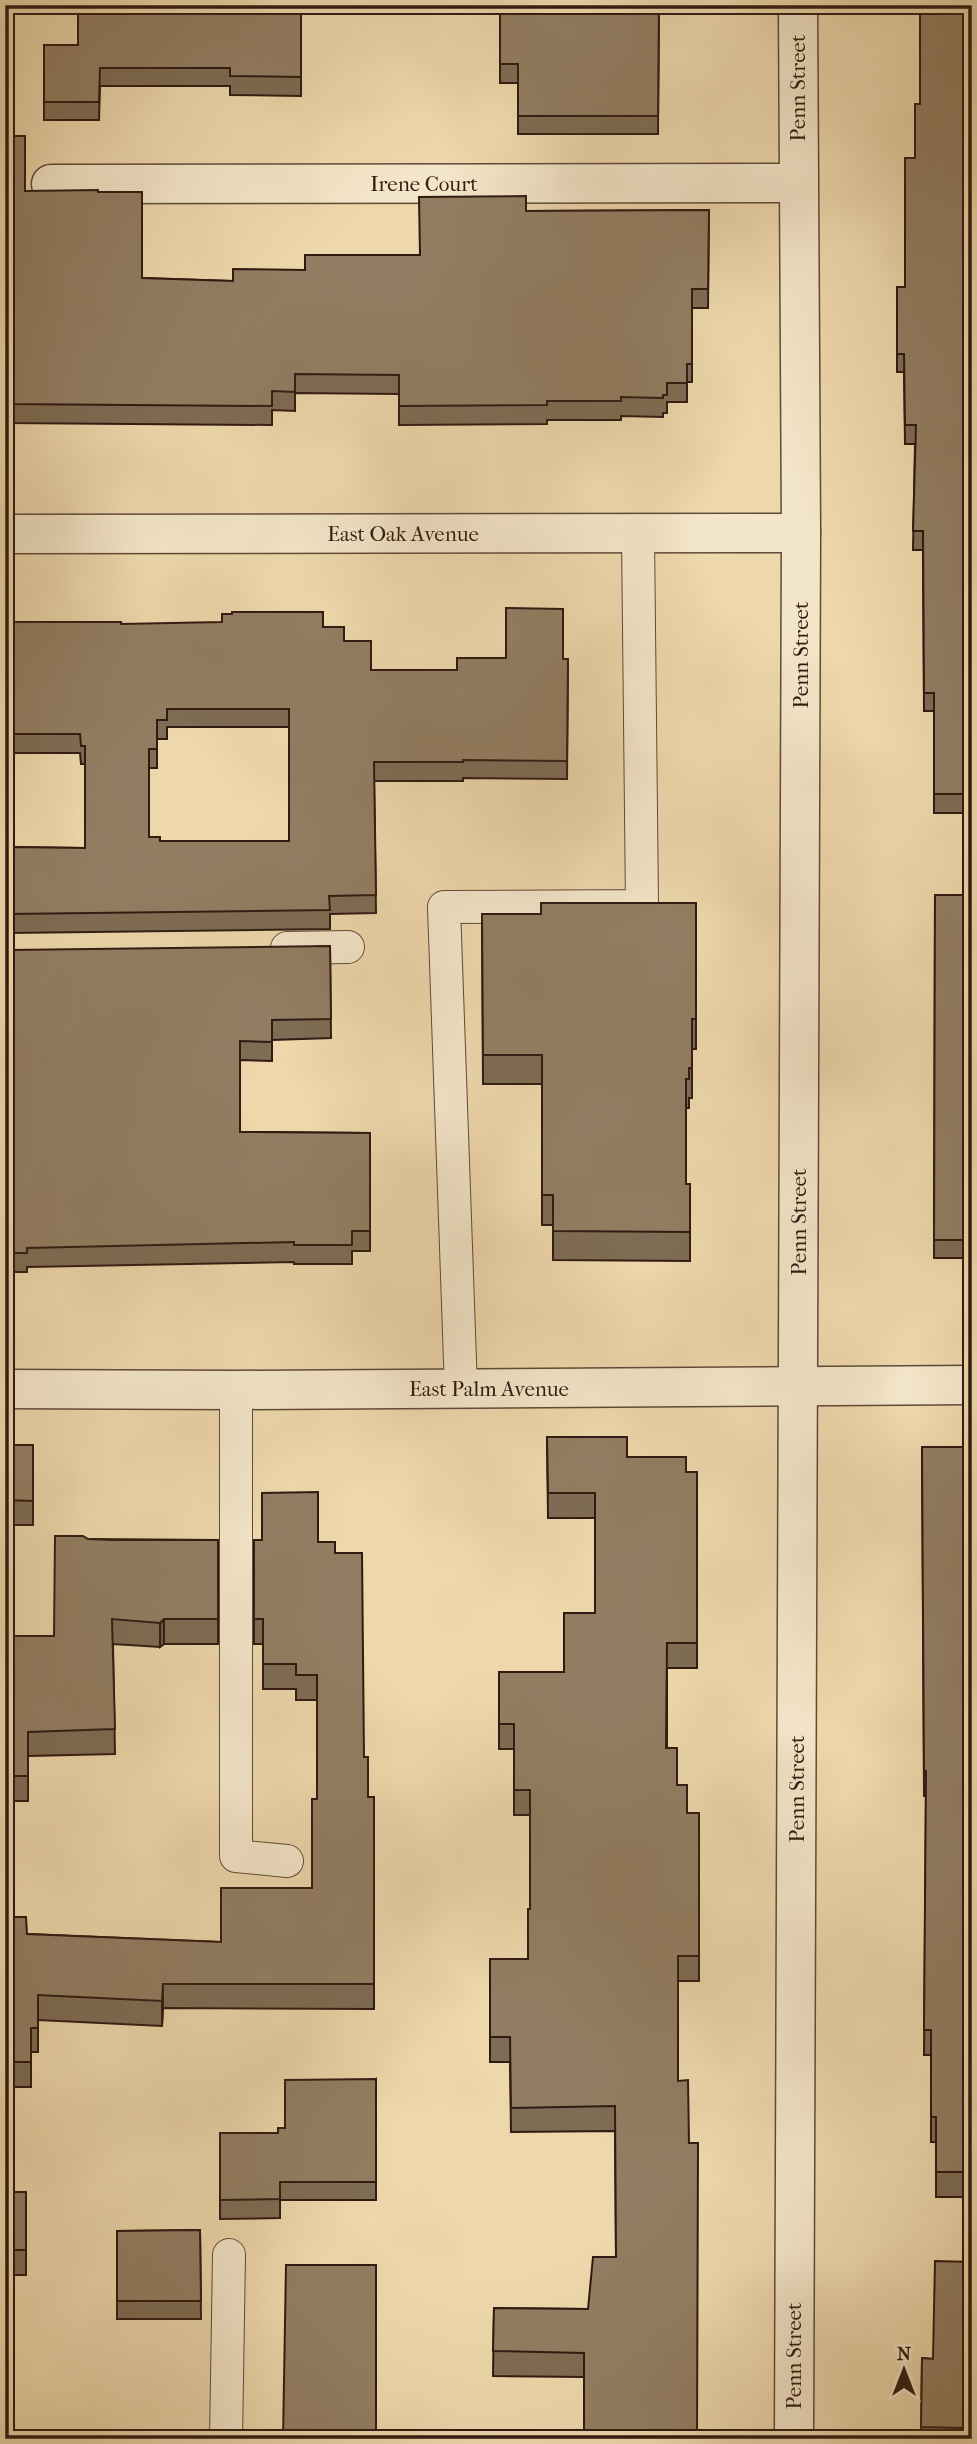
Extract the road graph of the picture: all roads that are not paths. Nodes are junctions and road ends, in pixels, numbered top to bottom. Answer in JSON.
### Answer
{"nodes":[{"id":1,"x":798,"y":5,"type":"edge"},
{"id":2,"x":798,"y":183,"type":"junction"},
{"id":3,"x":51,"y":184,"type":"dead end"},
{"id":4,"x":801,"y":533,"type":"junction"},
{"id":5,"x":5,"y":534,"type":"edge"},
{"id":6,"x":638,"y":534,"type":"junction"},
{"id":7,"x":348,"y":947,"type":"dead end"},
{"id":8,"x":252,"y":948,"type":"edge"},
{"id":9,"x":972,"y":1385,"type":"edge"},
{"id":10,"x":799,"y":1387,"type":"junction"},
{"id":11,"x":5,"y":1389,"type":"edge"},
{"id":12,"x":461,"y":1389,"type":"junction"},
{"id":13,"x":236,"y":1390,"type":"junction"},
{"id":14,"x":287,"y":1861,"type":"dead end"},
{"id":15,"x":229,"y":2255,"type":"dead end"},
{"id":16,"x":226,"y":2439,"type":"edge"},
{"id":17,"x":794,"y":2439,"type":"edge"}],
"edges":[{"from":1,"to":2,"type":"street","name":"Penn Street"},
{"from":2,"to":3,"type":"street","name":"Irene Court"},
{"from":2,"to":4,"type":"street","name":"Penn Street"},
{"from":4,"to":6,"type":"street","name":"East Oak Avenue"},
{"from":4,"to":10,"type":"street","name":"Penn Street"},
{"from":5,"to":6,"type":"street","name":"East Oak Avenue"},
{"from":6,"to":12,"type":"lane"},
{"from":7,"to":8,"type":"lane"},
{"from":9,"to":10,"type":"street","name":"East Palm Avenue"},
{"from":10,"to":12,"type":"street","name":"East Palm Avenue"},
{"from":10,"to":17,"type":"street","name":"Penn Street"},
{"from":11,"to":13,"type":"street","name":"East Palm Avenue"},
{"from":12,"to":13,"type":"street","name":"East Palm Avenue"},
{"from":13,"to":14,"type":"lane"},
{"from":15,"to":16,"type":"lane"}]}
